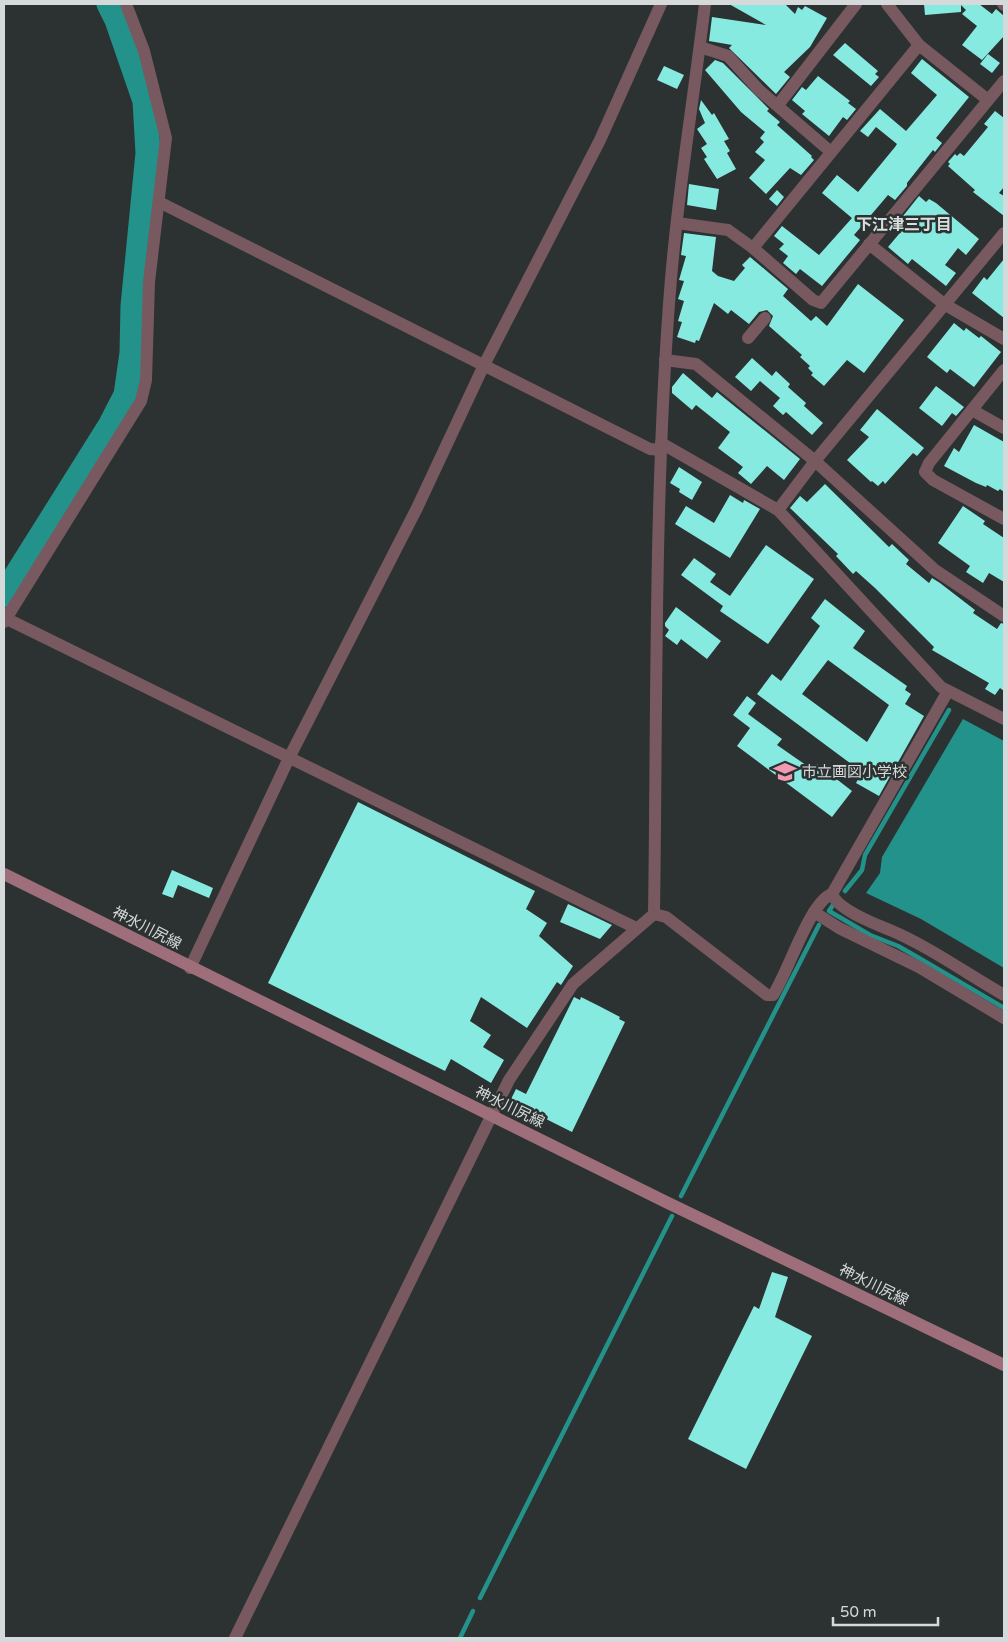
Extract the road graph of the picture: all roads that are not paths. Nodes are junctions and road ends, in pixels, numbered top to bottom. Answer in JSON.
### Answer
{"nodes":[{"id":1,"x":126,"y":4,"type":"edge"},
{"id":2,"x":661,"y":4,"type":"edge"},
{"id":3,"x":705,"y":4,"type":"edge"},
{"id":4,"x":856,"y":4,"type":"edge"},
{"id":5,"x":887,"y":4,"type":"edge"},
{"id":6,"x":919,"y":45,"type":"junction"},
{"id":7,"x":700,"y":47,"type":"junction"},
{"id":8,"x":1004,"y":81,"type":"edge"},
{"id":9,"x":988,"y":100,"type":"junction"},
{"id":10,"x":778,"y":105,"type":"junction"},
{"id":11,"x":831,"y":152,"type":"junction"},
{"id":12,"x":159,"y":202,"type":"junction"},
{"id":13,"x":677,"y":223,"type":"junction"},
{"id":14,"x":1004,"y":233,"type":"edge"},
{"id":15,"x":869,"y":244,"type":"junction"},
{"id":16,"x":753,"y":248,"type":"junction"},
{"id":17,"x":944,"y":304,"type":"junction"},
{"id":18,"x":765,"y":318,"type":"dead end"},
{"id":19,"x":748,"y":338,"type":"dead end"},
{"id":20,"x":1004,"y":339,"type":"edge"},
{"id":21,"x":665,"y":360,"type":"junction"},
{"id":22,"x":484,"y":365,"type":"junction"},
{"id":23,"x":1004,"y":370,"type":"edge"},
{"id":24,"x":972,"y":410,"type":"junction"},
{"id":25,"x":1004,"y":428,"type":"edge"},
{"id":26,"x":661,"y":446,"type":"junction"},
{"id":27,"x":815,"y":461,"type":"junction"},
{"id":28,"x":778,"y":510,"type":"junction"},
{"id":29,"x":1004,"y":519,"type":"edge"},
{"id":30,"x":1004,"y":616,"type":"edge"},
{"id":31,"x":4,"y":620,"type":"edge"},
{"id":32,"x":948,"y":691,"type":"junction"},
{"id":33,"x":1004,"y":720,"type":"edge"},
{"id":34,"x":289,"y":758,"type":"junction"},
{"id":35,"x":4,"y":874,"type":"edge"},
{"id":36,"x":832,"y":894,"type":"junction"},
{"id":37,"x":814,"y":912,"type":"junction"},
{"id":38,"x":654,"y":914,"type":"junction"},
{"id":39,"x":636,"y":928,"type":"junction"},
{"id":40,"x":190,"y":968,"type":"junction"},
{"id":41,"x":1004,"y":996,"type":"edge"},
{"id":42,"x":1004,"y":1018,"type":"edge"},
{"id":43,"x":492,"y":1116,"type":"junction"},
{"id":44,"x":1004,"y":1366,"type":"edge"},
{"id":45,"x":235,"y":1638,"type":"edge"}],
"edges":[{"from":1,"to":12,"type":"street"},
{"from":2,"to":22,"type":"street"},
{"from":3,"to":7,"type":"street"},
{"from":4,"to":10,"type":"street"},
{"from":5,"to":6,"type":"street"},
{"from":6,"to":9,"type":"street"},
{"from":6,"to":11,"type":"street"},
{"from":7,"to":10,"type":"street"},
{"from":7,"to":13,"type":"street"},
{"from":8,"to":9,"type":"street"},
{"from":9,"to":15,"type":"street"},
{"from":10,"to":11,"type":"street"},
{"from":11,"to":16,"type":"street"},
{"from":12,"to":22,"type":"street"},
{"from":12,"to":31,"type":"street"},
{"from":13,"to":16,"type":"street"},
{"from":13,"to":21,"type":"street"},
{"from":14,"to":17,"type":"street"},
{"from":15,"to":16,"type":"street"},
{"from":15,"to":17,"type":"street"},
{"from":17,"to":20,"type":"street"},
{"from":17,"to":27,"type":"street"},
{"from":18,"to":19,"type":"street"},
{"from":21,"to":26,"type":"street"},
{"from":21,"to":27,"type":"street"},
{"from":22,"to":26,"type":"street"},
{"from":22,"to":34,"type":"street"},
{"from":23,"to":24,"type":"street"},
{"from":24,"to":25,"type":"street"},
{"from":24,"to":29,"type":"street"},
{"from":26,"to":28,"type":"street"},
{"from":26,"to":38,"type":"street"},
{"from":27,"to":28,"type":"street"},
{"from":27,"to":30,"type":"street"},
{"from":28,"to":32,"type":"street"},
{"from":31,"to":34,"type":"street"},
{"from":32,"to":33,"type":"street"},
{"from":32,"to":36,"type":"street"},
{"from":34,"to":39,"type":"street"},
{"from":34,"to":40,"type":"street"},
{"from":35,"to":40,"type":"main road","name":"神水川尻線"},
{"from":36,"to":37,"type":"street"},
{"from":36,"to":41,"type":"street"},
{"from":37,"to":38,"type":"street"},
{"from":37,"to":42,"type":"street"},
{"from":38,"to":39,"type":"street"},
{"from":39,"to":43,"type":"street"},
{"from":40,"to":43,"type":"main road","name":"神水川尻線"},
{"from":43,"to":44,"type":"main road","name":"神水川尻線"},
{"from":43,"to":45,"type":"street"}]}
